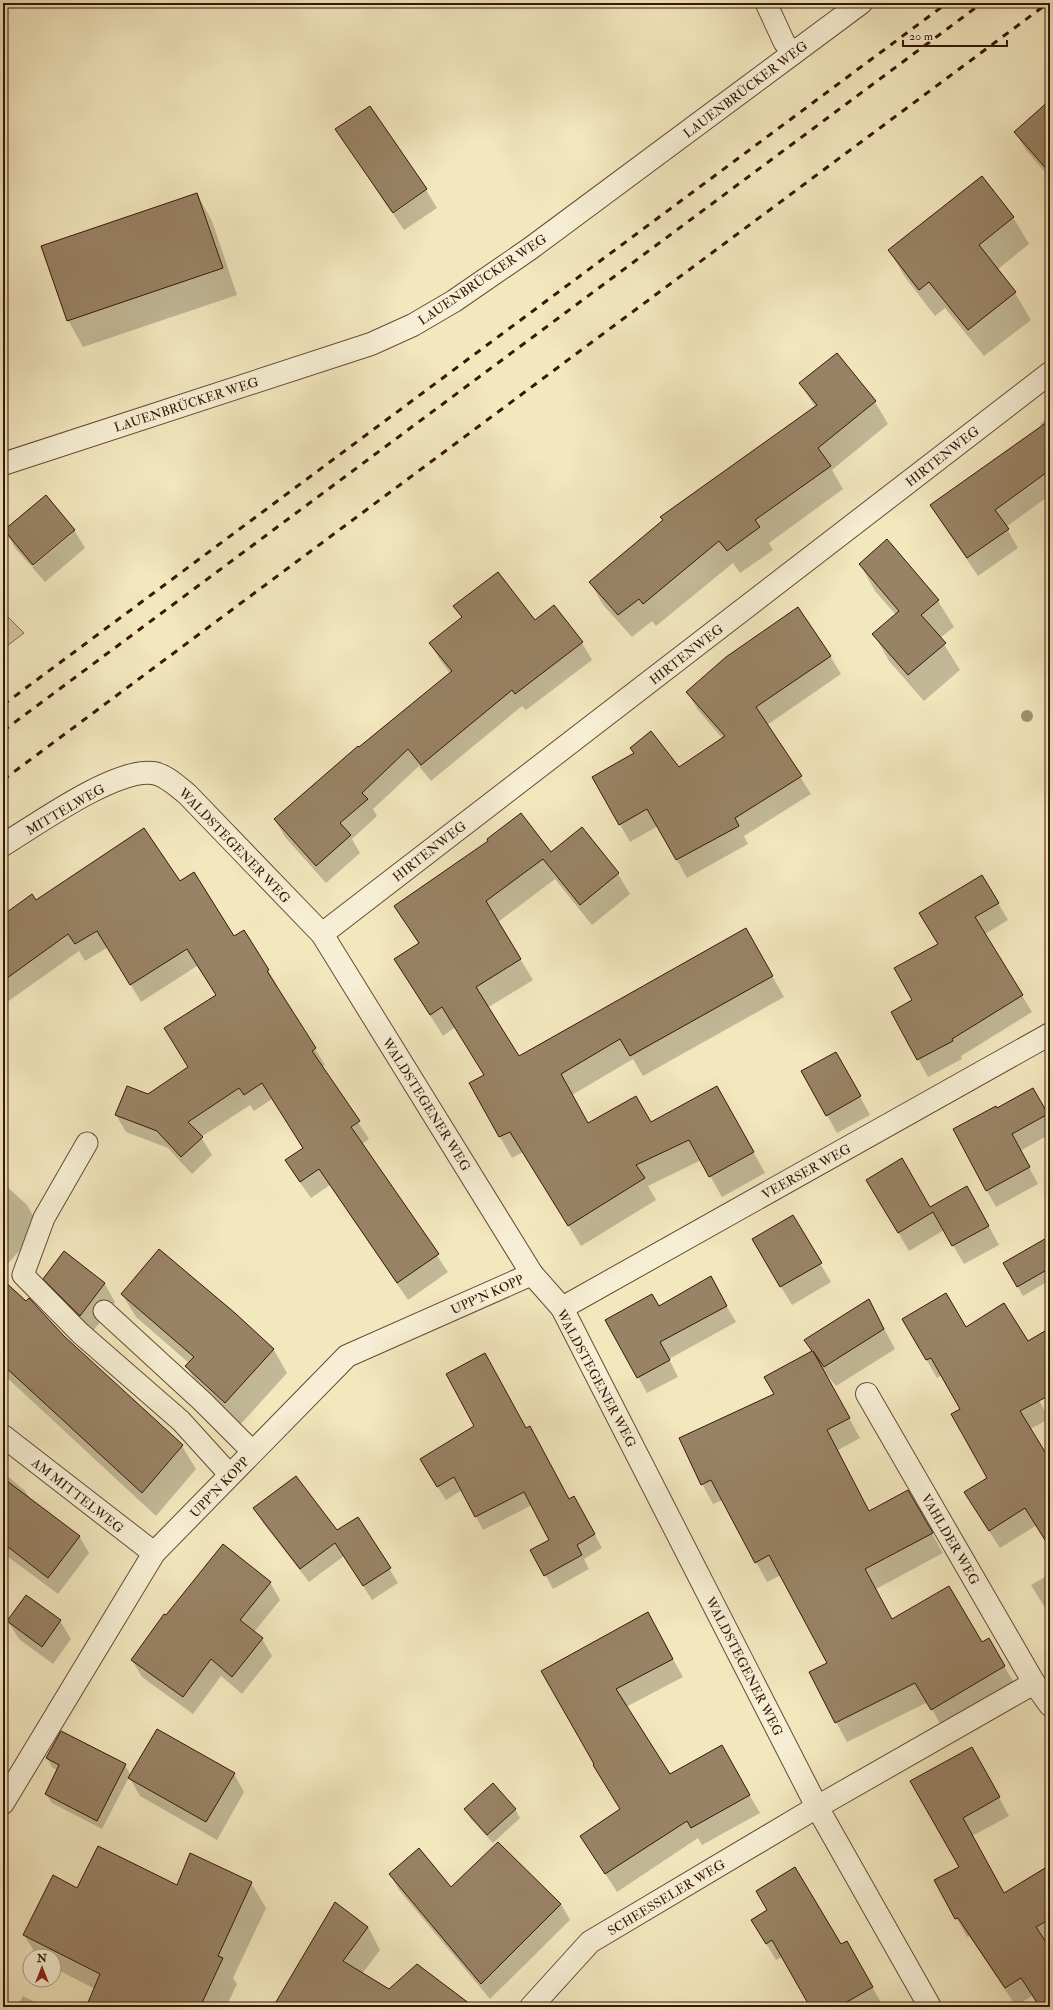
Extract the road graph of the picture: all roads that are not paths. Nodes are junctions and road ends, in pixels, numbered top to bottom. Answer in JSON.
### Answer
{"nodes":[{"id":1,"x":766,"y":3,"type":"edge"},
{"id":2,"x":861,"y":3,"type":"edge"},
{"id":3,"x":792,"y":54,"type":"junction"},
{"id":4,"x":1050,"y":373,"type":"edge"},
{"id":5,"x":3,"y":464,"type":"edge"},
{"id":6,"x":128,"y":776,"type":"joint"},
{"id":7,"x":3,"y":845,"type":"edge"},
{"id":8,"x":322,"y":934,"type":"junction"},
{"id":9,"x":1050,"y":1034,"type":"edge"},
{"id":10,"x":87,"y":1143,"type":"dead end"},
{"id":11,"x":532,"y":1274,"type":"junction"},
{"id":12,"x":562,"y":1308,"type":"junction"},
{"id":13,"x":104,"y":1311,"type":"dead end"},
{"id":14,"x":867,"y":1394,"type":"dead end"},
{"id":15,"x":3,"y":1436,"type":"edge"},
{"id":16,"x":253,"y":1452,"type":"junction"},
{"id":17,"x":230,"y":1475,"type":"junction"},
{"id":18,"x":154,"y":1553,"type":"junction"},
{"id":19,"x":1034,"y":1683,"type":"junction"},
{"id":20,"x":1050,"y":1705,"type":"edge"},
{"id":21,"x":3,"y":1803,"type":"edge"},
{"id":22,"x":818,"y":1807,"type":"junction"},
{"id":23,"x":531,"y":2007,"type":"edge"},
{"id":24,"x":930,"y":2007,"type":"edge"}],
"edges":[{"from":1,"to":3,"type":"lane"},
{"from":2,"to":3,"type":"street","name":"LAUENBRÜCKER WEG"},
{"from":3,"to":5,"type":"street","name":"LAUENBRÜCKER WEG"},
{"from":4,"to":8,"type":"street","name":"HIRTENWEG"},
{"from":6,"to":7,"type":"street","name":"MITTELWEG"},
{"from":6,"to":8,"type":"street","name":"WALDSTEGENER WEG"},
{"from":8,"to":11,"type":"street","name":"WALDSTEGENER WEG"},
{"from":9,"to":12,"type":"street","name":"VEERSER WEG"},
{"from":10,"to":17,"type":"lane"},
{"from":11,"to":12,"type":"street","name":"WALDSTEGENER WEG"},
{"from":11,"to":16,"type":"street","name":"UPP'N KOPP"},
{"from":12,"to":22,"type":"street","name":"WALDSTEGENER WEG"},
{"from":13,"to":16,"type":"lane"},
{"from":14,"to":19,"type":"street","name":"VAHLDER WEG"},
{"from":15,"to":18,"type":"street","name":"AM MITTELWEG"},
{"from":16,"to":17,"type":"street","name":"UPP'N KOPP"},
{"from":17,"to":18,"type":"street","name":"UPP'N KOPP"},
{"from":18,"to":21,"type":"street","name":"UPP'N KOPP"},
{"from":19,"to":20,"type":"street","name":"VAHLDER WEG"},
{"from":19,"to":22,"type":"street"},
{"from":22,"to":23,"type":"street","name":"SCHEESSELER WEG"},
{"from":22,"to":24,"type":"street","name":"WALDSTEGENER WEG"}]}
